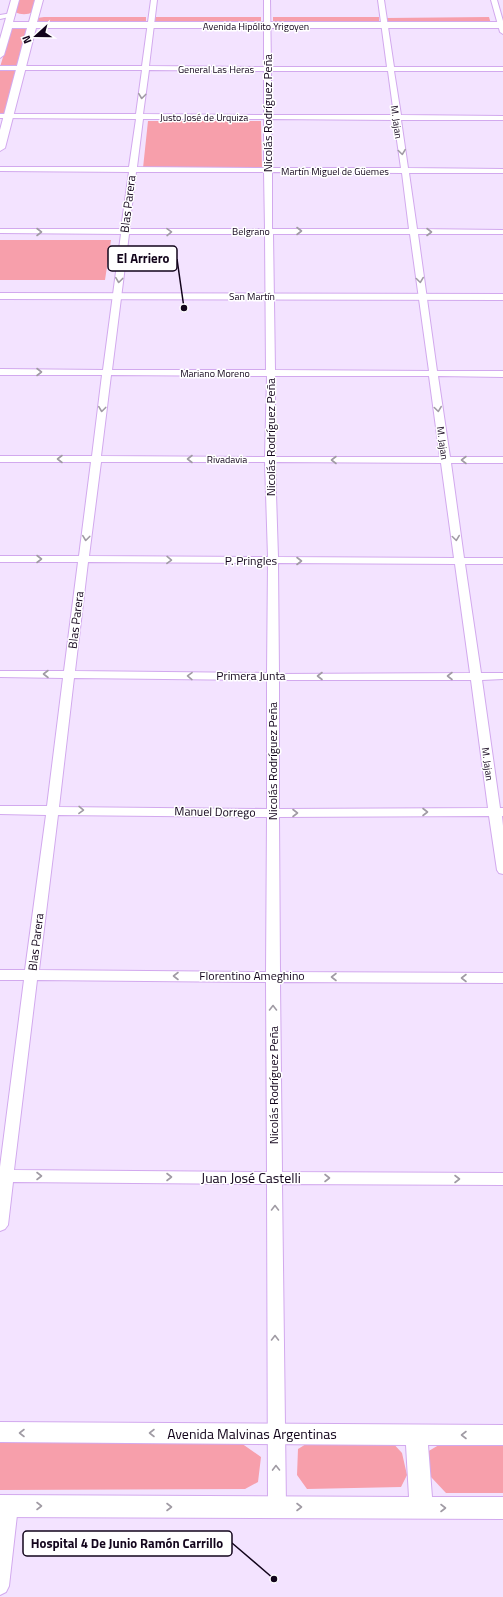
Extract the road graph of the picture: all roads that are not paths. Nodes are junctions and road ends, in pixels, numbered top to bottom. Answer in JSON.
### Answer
{"nodes":[{"id":1,"x":16,"y":0,"type":"edge"},
{"id":2,"x":39,"y":0,"type":"edge"},
{"id":3,"x":154,"y":0,"type":"edge"},
{"id":4,"x":267,"y":0,"type":"edge"},
{"id":5,"x":380,"y":0,"type":"edge"},
{"id":6,"x":494,"y":0,"type":"edge"},
{"id":7,"x":497,"y":16,"type":"edge"},
{"id":8,"x":0,"y":17,"type":"edge"},
{"id":9,"x":28,"y":17,"type":"junction"},
{"id":10,"x":152,"y":18,"type":"junction"},
{"id":11,"x":267,"y":18,"type":"junction"},
{"id":12,"x":4,"y":23,"type":"edge"},
{"id":13,"x":384,"y":26,"type":"junction"},
{"id":14,"x":502,"y":28,"type":"edge"},
{"id":15,"x":0,"y":56,"type":"edge"},
{"id":16,"x":0,"y":68,"type":"edge"},
{"id":17,"x":21,"y":68,"type":"junction"},
{"id":18,"x":145,"y":68,"type":"junction"},
{"id":19,"x":267,"y":69,"type":"junction"},
{"id":20,"x":390,"y":69,"type":"junction"},
{"id":21,"x":503,"y":69,"type":"edge"},
{"id":22,"x":4,"y":116,"type":"edge"},
{"id":23,"x":139,"y":117,"type":"junction"},
{"id":24,"x":268,"y":117,"type":"junction"},
{"id":25,"x":397,"y":117,"type":"junction"},
{"id":26,"x":503,"y":118,"type":"edge"},
{"id":27,"x":0,"y":148,"type":"edge"},
{"id":28,"x":0,"y":169,"type":"edge"},
{"id":29,"x":132,"y":170,"type":"junction"},
{"id":30,"x":268,"y":170,"type":"junction"},
{"id":31,"x":404,"y":171,"type":"junction"},
{"id":32,"x":503,"y":171,"type":"edge"},
{"id":33,"x":0,"y":231,"type":"edge"},
{"id":34,"x":268,"y":231,"type":"junction"},
{"id":35,"x":125,"y":232,"type":"junction"},
{"id":36,"x":413,"y":232,"type":"junction"},
{"id":37,"x":503,"y":232,"type":"edge"},
{"id":38,"x":0,"y":296,"type":"edge"},
{"id":39,"x":117,"y":296,"type":"junction"},
{"id":40,"x":269,"y":296,"type":"junction"},
{"id":41,"x":422,"y":297,"type":"junction"},
{"id":42,"x":503,"y":297,"type":"edge"},
{"id":43,"x":0,"y":372,"type":"edge"},
{"id":44,"x":107,"y":372,"type":"junction"},
{"id":45,"x":271,"y":373,"type":"junction"},
{"id":46,"x":433,"y":373,"type":"junction"},
{"id":47,"x":503,"y":374,"type":"edge"},
{"id":48,"x":0,"y":459,"type":"edge"},
{"id":49,"x":96,"y":459,"type":"junction"},
{"id":50,"x":270,"y":459,"type":"junction"},
{"id":51,"x":445,"y":460,"type":"junction"},
{"id":52,"x":503,"y":460,"type":"edge"},
{"id":53,"x":0,"y":559,"type":"edge"},
{"id":54,"x":84,"y":559,"type":"junction"},
{"id":55,"x":273,"y":561,"type":"junction"},
{"id":56,"x":459,"y":561,"type":"junction"},
{"id":57,"x":503,"y":561,"type":"edge"},
{"id":58,"x":0,"y":674,"type":"edge"},
{"id":59,"x":69,"y":674,"type":"junction"},
{"id":60,"x":273,"y":676,"type":"junction"},
{"id":61,"x":476,"y":676,"type":"junction"},
{"id":62,"x":503,"y":676,"type":"edge"},
{"id":63,"x":0,"y":810,"type":"edge"},
{"id":64,"x":52,"y":810,"type":"junction"},
{"id":65,"x":499,"y":812,"type":"edge"},
{"id":66,"x":272,"y":813,"type":"junction"},
{"id":67,"x":503,"y":870,"type":"edge"},
{"id":68,"x":0,"y":975,"type":"edge"},
{"id":69,"x":32,"y":975,"type":"junction"},
{"id":70,"x":273,"y":976,"type":"junction"},
{"id":71,"x":503,"y":978,"type":"edge"},
{"id":72,"x":3,"y":1176,"type":"edge"},
{"id":73,"x":274,"y":1178,"type":"junction"},
{"id":74,"x":503,"y":1179,"type":"edge"},
{"id":75,"x":0,"y":1225,"type":"edge"},
{"id":76,"x":0,"y":1432,"type":"edge"},
{"id":77,"x":276,"y":1434,"type":"junction"},
{"id":78,"x":416,"y":1435,"type":"junction"},
{"id":79,"x":503,"y":1435,"type":"edge"},
{"id":80,"x":4,"y":1506,"type":"edge"},
{"id":81,"x":276,"y":1507,"type":"junction"},
{"id":82,"x":421,"y":1508,"type":"junction"},
{"id":83,"x":503,"y":1508,"type":"edge"},
{"id":84,"x":0,"y":1586,"type":"edge"}],
"edges":[{"from":1,"to":9,"type":"main road"},
{"from":2,"to":9,"type":"main road"},
{"from":3,"to":10,"type":"street","name":"Blas Parera"},
{"from":4,"to":11,"type":"street","name":"Nicolás Rodríguez Peña"},
{"from":5,"to":13,"type":"street","name":"M. Jajan"},
{"from":6,"to":7,"type":"street"},
{"from":7,"to":14,"type":"street"},
{"from":8,"to":9,"type":"street"},
{"from":9,"to":10,"type":"main road","name":"Avenida Hipólito Yrigoyen"},
{"from":9,"to":12,"type":"main road"},
{"from":9,"to":12,"type":"main road","name":"Avenida Hipólito Yrigoyen"},
{"from":9,"to":17,"type":"main road"},
{"from":10,"to":11,"type":"main road","name":"Avenida Hipólito Yrigoyen"},
{"from":10,"to":18,"type":"street","name":"Blas Parera"},
{"from":11,"to":13,"type":"main road","name":"Avenida Hipólito Yrigoyen"},
{"from":11,"to":19,"type":"street","name":"Nicolás Rodríguez Peña"},
{"from":12,"to":15,"type":"main road"},
{"from":13,"to":14,"type":"main road","name":"Avenida Hipólito Yrigoyen"},
{"from":13,"to":20,"type":"street","name":"M. Jajan"},
{"from":16,"to":17,"type":"street","name":"General Las Heras"},
{"from":17,"to":18,"type":"street","name":"General Las Heras"},
{"from":17,"to":22,"type":"main road"},
{"from":18,"to":19,"type":"street","name":"General Las Heras"},
{"from":18,"to":23,"type":"street","name":"Blas Parera","one_way":true},
{"from":19,"to":20,"type":"street","name":"General Las Heras"},
{"from":19,"to":24,"type":"street","name":"Nicolás Rodríguez Peña"},
{"from":20,"to":21,"type":"street","name":"General Las Heras"},
{"from":20,"to":25,"type":"street","name":"M. Jajan"},
{"from":22,"to":23,"type":"street","name":"Justo José de Urquiza"},
{"from":22,"to":27,"type":"main road"},
{"from":23,"to":24,"type":"street","name":"Justo José de Urquiza"},
{"from":23,"to":29,"type":"street","name":"Blas Parera"},
{"from":24,"to":25,"type":"street","name":"Justo José de Urquiza"},
{"from":24,"to":30,"type":"street","name":"Nicolás Rodríguez Peña"},
{"from":25,"to":26,"type":"street","name":"Justo José de Urquiza"},
{"from":25,"to":31,"type":"street","name":"M. Jajan","one_way":true},
{"from":28,"to":29,"type":"street","name":"Martín Miguel de Güemes"},
{"from":29,"to":30,"type":"street","name":"Martín Miguel de Güemes"},
{"from":29,"to":35,"type":"street","name":"Blas Parera"},
{"from":30,"to":31,"type":"street","name":"Martín Miguel de Güemes"},
{"from":30,"to":34,"type":"street","name":"Nicolás Rodríguez Peña"},
{"from":31,"to":32,"type":"street","name":"Martín Miguel de Güemes"},
{"from":31,"to":36,"type":"street","name":"M. Jajan"},
{"from":33,"to":35,"type":"street","name":"Belgrano","one_way":true},
{"from":35,"to":34,"type":"street","name":"Belgrano","one_way":true},
{"from":34,"to":36,"type":"street","name":"Belgrano","one_way":true},
{"from":34,"to":40,"type":"street","name":"Nicolás Rodríguez Peña"},
{"from":35,"to":39,"type":"street","name":"Blas Parera","one_way":true},
{"from":36,"to":37,"type":"street","name":"Belgrano","one_way":true},
{"from":36,"to":41,"type":"street","name":"M. Jajan","one_way":true},
{"from":38,"to":39,"type":"main road","name":"San Martín"},
{"from":39,"to":40,"type":"main road","name":"San Martín"},
{"from":39,"to":44,"type":"street","name":"Blas Parera"},
{"from":40,"to":41,"type":"main road","name":"San Martín"},
{"from":40,"to":45,"type":"street","name":"Nicolás Rodríguez Peña"},
{"from":41,"to":42,"type":"main road","name":"San Martín"},
{"from":41,"to":46,"type":"street","name":"M. Jajan"},
{"from":43,"to":44,"type":"street","name":"Mariano Moreno","one_way":true},
{"from":44,"to":45,"type":"street","name":"Mariano Moreno"},
{"from":44,"to":49,"type":"street","name":"Blas Parera","one_way":true},
{"from":45,"to":46,"type":"street","name":"Mariano Moreno"},
{"from":45,"to":50,"type":"street","name":"Nicolás Rodríguez Peña"},
{"from":46,"to":47,"type":"street","name":"Mariano Moreno"},
{"from":46,"to":51,"type":"street","name":"M. Jajan","one_way":true},
{"from":49,"to":48,"type":"street","name":"Rivadavia","one_way":true},
{"from":50,"to":49,"type":"street","name":"Rivadavia","one_way":true},
{"from":49,"to":54,"type":"street","name":"Blas Parera","one_way":true},
{"from":51,"to":50,"type":"street","name":"Rivadavia","one_way":true},
{"from":50,"to":55,"type":"street","name":"Nicolás Rodríguez Peña"},
{"from":52,"to":51,"type":"street","name":"Rivadavia","one_way":true},
{"from":51,"to":56,"type":"street","name":"M. Jajan","one_way":true},
{"from":53,"to":54,"type":"street","name":"P. Pringles","one_way":true},
{"from":54,"to":55,"type":"street","name":"P. Pringles","one_way":true},
{"from":54,"to":59,"type":"street","name":"Blas Parera"},
{"from":55,"to":56,"type":"street","name":"P. Pringles","one_way":true},
{"from":55,"to":60,"type":"street","name":"Nicolás Rodríguez Peña"},
{"from":56,"to":57,"type":"street","name":"P. Pringles"},
{"from":56,"to":61,"type":"street","name":"M. Jajan"},
{"from":59,"to":58,"type":"street","name":"Primera Junta","one_way":true},
{"from":60,"to":59,"type":"street","name":"Primera Junta","one_way":true},
{"from":59,"to":64,"type":"street","name":"Blas Parera"},
{"from":61,"to":60,"type":"street","name":"Primera Junta","one_way":true},
{"from":60,"to":66,"type":"street","name":"Nicolás Rodríguez Peña"},
{"from":61,"to":62,"type":"street","name":"Primera Junta"},
{"from":61,"to":65,"type":"street","name":"M. Jajan"},
{"from":63,"to":64,"type":"street","name":"Manuel Dorrego"},
{"from":64,"to":66,"type":"street","name":"Manuel Dorrego","one_way":true},
{"from":64,"to":69,"type":"street","name":"Blas Parera"},
{"from":66,"to":65,"type":"street","name":"Manuel Dorrego","one_way":true},
{"from":65,"to":67,"type":"street","name":"M. Jajan"},
{"from":66,"to":70,"type":"street","name":"Nicolás Rodríguez Peña"},
{"from":68,"to":69,"type":"street","name":"Florentino Ameghino"},
{"from":70,"to":69,"type":"street","name":"Florentino Ameghino","one_way":true},
{"from":69,"to":72,"type":"street","name":"Blas Parera"},
{"from":71,"to":70,"type":"street","name":"Florentino Ameghino","one_way":true},
{"from":73,"to":70,"type":"street","name":"Nicolás Rodríguez Peña","one_way":true},
{"from":72,"to":73,"type":"street","name":"Juan José Castelli","one_way":true},
{"from":72,"to":75,"type":"street","name":"Blas Parera"},
{"from":73,"to":74,"type":"street","name":"Juan José Castelli","one_way":true},
{"from":77,"to":73,"type":"street","name":"Nicolás Rodríguez Peña","one_way":true},
{"from":77,"to":76,"type":"main road","name":"Avenida Malvinas Argentinas","one_way":true},
{"from":77,"to":78,"type":"main road","name":"Avenida Malvinas Argentinas"},
{"from":81,"to":77,"type":"street","name":"Nicolás Rodríguez Peña","one_way":true},
{"from":79,"to":78,"type":"main road","name":"Avenida Malvinas Argentinas","one_way":true},
{"from":78,"to":82,"type":"main road"},
{"from":80,"to":81,"type":"main road","one_way":true},
{"from":80,"to":84,"type":"street"},
{"from":81,"to":82,"type":"main road","one_way":true},
{"from":82,"to":83,"type":"main road","one_way":true}]}
